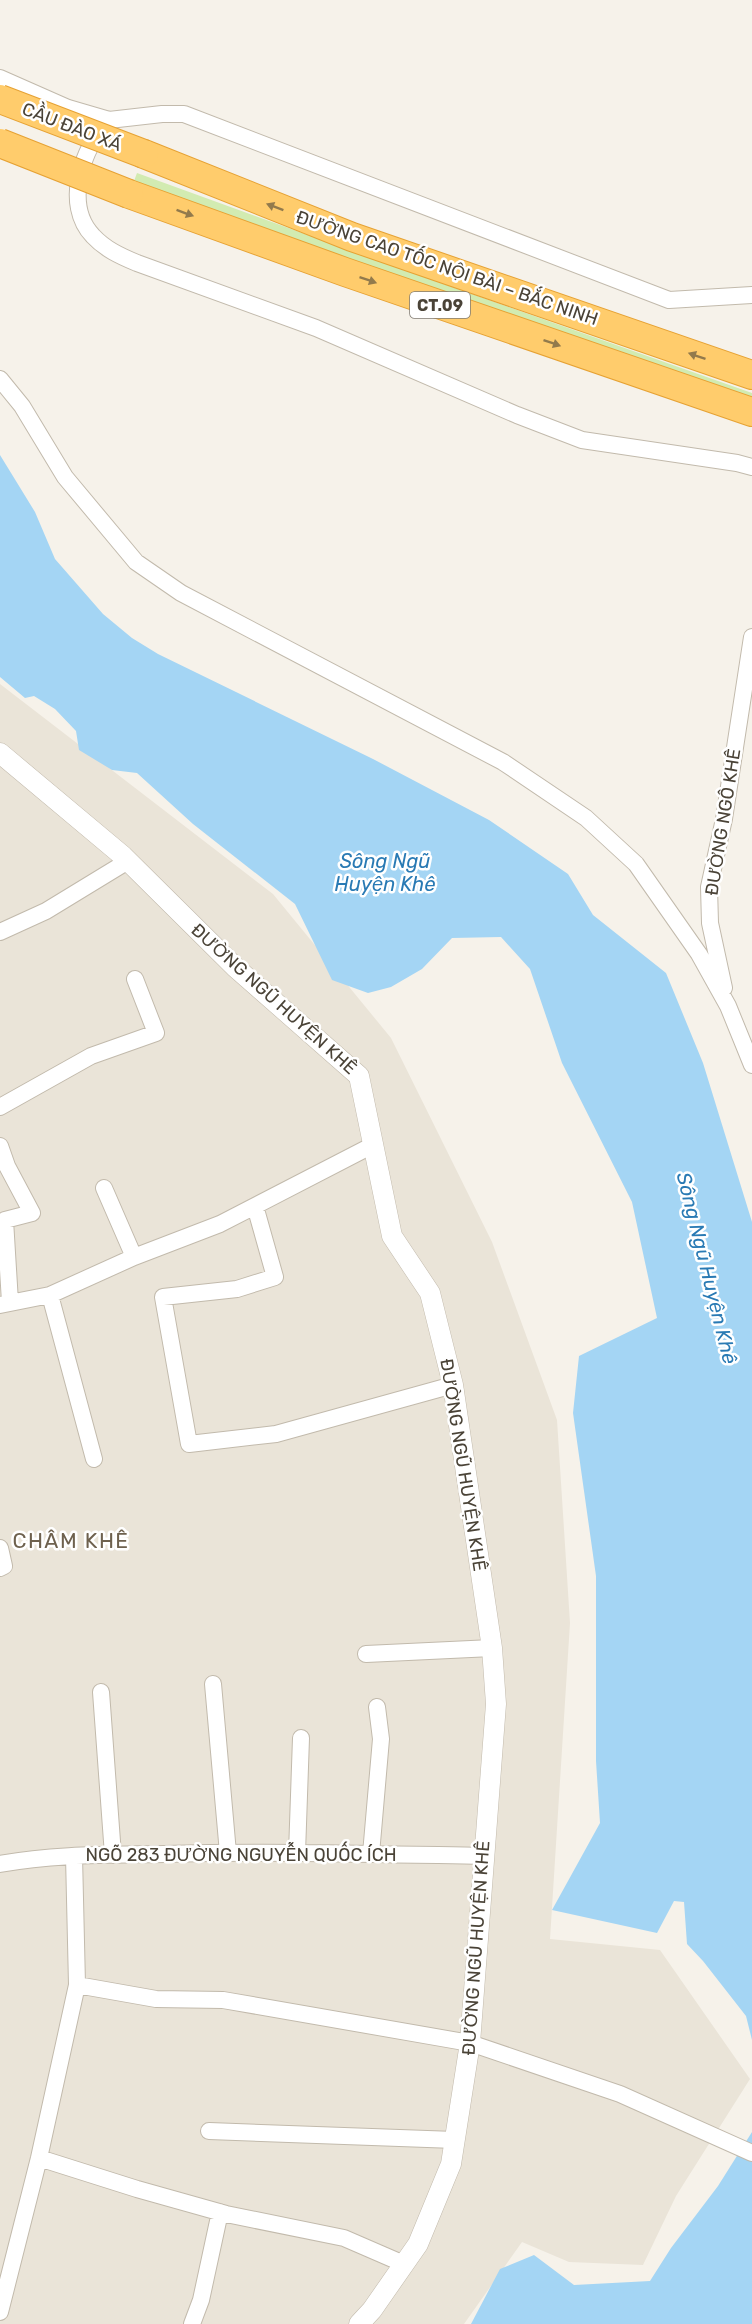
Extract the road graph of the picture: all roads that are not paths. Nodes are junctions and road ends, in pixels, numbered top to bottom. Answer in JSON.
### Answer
{"nodes":[{"id":1,"x":0,"y":78,"type":"edge"},
{"id":2,"x":0,"y":99,"type":"edge"},
{"id":3,"x":109,"y":120,"type":"junction"},
{"id":4,"x":0,"y":143,"type":"edge"},
{"id":5,"x":144,"y":154,"type":"joint"},
{"id":6,"x":752,"y":295,"type":"edge"},
{"id":7,"x":752,"y":375,"type":"edge"},
{"id":8,"x":0,"y":380,"type":"edge"},
{"id":9,"x":752,"y":412,"type":"edge"},
{"id":10,"x":752,"y":467,"type":"edge"},
{"id":11,"x":752,"y":637,"type":"edge"},
{"id":12,"x":0,"y":753,"type":"edge"},
{"id":13,"x":128,"y":861,"type":"junction"},
{"id":14,"x":0,"y":932,"type":"edge"},
{"id":15,"x":135,"y":979,"type":"dead end"},
{"id":16,"x":728,"y":1006,"type":"junction"},
{"id":17,"x":752,"y":1065,"type":"edge"},
{"id":18,"x":0,"y":1107,"type":"edge"},
{"id":19,"x":373,"y":1145,"type":"junction"},
{"id":20,"x":0,"y":1146,"type":"edge"},
{"id":21,"x":104,"y":1188,"type":"dead end"},
{"id":22,"x":255,"y":1206,"type":"junction"},
{"id":23,"x":134,"y":1257,"type":"junction"},
{"id":24,"x":50,"y":1295,"type":"junction"},
{"id":25,"x":5,"y":1304,"type":"edge"},
{"id":26,"x":453,"y":1385,"type":"junction"},
{"id":27,"x":94,"y":1459,"type":"dead end"},
{"id":28,"x":0,"y":1548,"type":"edge"},
{"id":29,"x":0,"y":1568,"type":"edge"},
{"id":30,"x":492,"y":1648,"type":"junction"},
{"id":31,"x":366,"y":1654,"type":"dead end"},
{"id":32,"x":213,"y":1684,"type":"dead end"},
{"id":33,"x":101,"y":1692,"type":"dead end"},
{"id":34,"x":377,"y":1707,"type":"dead end"},
{"id":35,"x":301,"y":1738,"type":"dead end"},
{"id":36,"x":228,"y":1853,"type":"junction"},
{"id":37,"x":297,"y":1853,"type":"junction"},
{"id":38,"x":370,"y":1854,"type":"junction"},
{"id":39,"x":113,"y":1855,"type":"junction"},
{"id":40,"x":74,"y":1856,"type":"junction"},
{"id":41,"x":483,"y":1856,"type":"junction"},
{"id":42,"x":0,"y":1864,"type":"edge"},
{"id":43,"x":77,"y":1985,"type":"junction"},
{"id":44,"x":471,"y":2043,"type":"junction"},
{"id":45,"x":209,"y":2131,"type":"dead end"},
{"id":46,"x":455,"y":2140,"type":"junction"},
{"id":47,"x":752,"y":2153,"type":"edge"},
{"id":48,"x":39,"y":2158,"type":"junction"},
{"id":49,"x":220,"y":2212,"type":"junction"},
{"id":50,"x":404,"y":2264,"type":"junction"},
{"id":51,"x":0,"y":2312,"type":"edge"},
{"id":52,"x":192,"y":2324,"type":"edge"},
{"id":53,"x":359,"y":2324,"type":"edge"}],
"edges":[{"from":1,"to":3,"type":"street"},
{"from":2,"to":5,"type":"highway","name":"CẦU ĐÀO XÁ","number":"CT.09","bridge":true},
{"from":3,"to":6,"type":"street"},
{"from":3,"to":10,"type":"street"},
{"from":4,"to":9,"type":"highway","name":"ĐƯỜNG CAO TỐC NỘI BÀI – BẮC NINH","number":"CT.09","one_way":true,"bridge":true},
{"from":7,"to":5,"type":"highway","name":"ĐƯỜNG CAO TỐC NỘI BÀI – BẮC NINH","number":"CT.09","one_way":true},
{"from":8,"to":16,"type":"street"},
{"from":11,"to":16,"type":"street","name":"ĐƯỜNG NGÔ KHÊ"},
{"from":12,"to":13,"type":"street","name":"ĐƯỜNG NGŨ HUYỆN KHÊ"},
{"from":13,"to":14,"type":"street"},
{"from":13,"to":19,"type":"street","name":"ĐƯỜNG NGŨ HUYỆN KHÊ"},
{"from":15,"to":18,"type":"street"},
{"from":16,"to":17,"type":"street"},
{"from":19,"to":22,"type":"street"},
{"from":19,"to":26,"type":"street","name":"ĐƯỜNG NGŨ HUYỆN KHÊ"},
{"from":20,"to":25,"type":"street"},
{"from":21,"to":23,"type":"street"},
{"from":22,"to":23,"type":"street"},
{"from":22,"to":26,"type":"street"},
{"from":23,"to":24,"type":"street"},
{"from":24,"to":25,"type":"street"},
{"from":24,"to":27,"type":"street"},
{"from":26,"to":30,"type":"street","name":"ĐƯỜNG NGŨ HUYỆN KHÊ"},
{"from":28,"to":29,"type":"street"},
{"from":30,"to":31,"type":"street"},
{"from":30,"to":41,"type":"street","name":"ĐƯỜNG NGŨ HUYỆN KHÊ"},
{"from":32,"to":36,"type":"street"},
{"from":33,"to":39,"type":"street"},
{"from":34,"to":38,"type":"street"},
{"from":35,"to":37,"type":"street"},
{"from":36,"to":37,"type":"street","name":"NGÕ 283 ĐƯỜNG NGUYỄN QUỐC ÍCH"},
{"from":36,"to":39,"type":"street","name":"NGÕ 283 ĐƯỜNG NGUYỄN QUỐC ÍCH"},
{"from":37,"to":38,"type":"street","name":"NGÕ 283 ĐƯỜNG NGUYỄN QUỐC ÍCH"},
{"from":38,"to":41,"type":"street","name":"NGÕ 283 ĐƯỜNG NGUYỄN QUỐC ÍCH"},
{"from":39,"to":40,"type":"street","name":"NGÕ 283 ĐƯỜNG NGUYỄN QUỐC ÍCH"},
{"from":40,"to":42,"type":"street","name":"NGÕ 283 ĐƯỜNG NGUYỄN QUỐC ÍCH"},
{"from":40,"to":43,"type":"street"},
{"from":41,"to":44,"type":"street","name":"ĐƯỜNG NGŨ HUYỆN KHÊ"},
{"from":43,"to":44,"type":"street"},
{"from":43,"to":48,"type":"street"},
{"from":44,"to":46,"type":"street","name":"ĐƯỜNG NGŨ HUYỆN KHÊ"},
{"from":44,"to":47,"type":"street"},
{"from":45,"to":46,"type":"street"},
{"from":46,"to":50,"type":"street","name":"ĐƯỜNG NGŨ HUYỆN KHÊ"},
{"from":48,"to":49,"type":"street"},
{"from":48,"to":51,"type":"street"},
{"from":49,"to":50,"type":"street"},
{"from":49,"to":52,"type":"street"},
{"from":50,"to":53,"type":"street","name":"ĐƯỜNG NGŨ HUYỆN KHÊ"}]}
